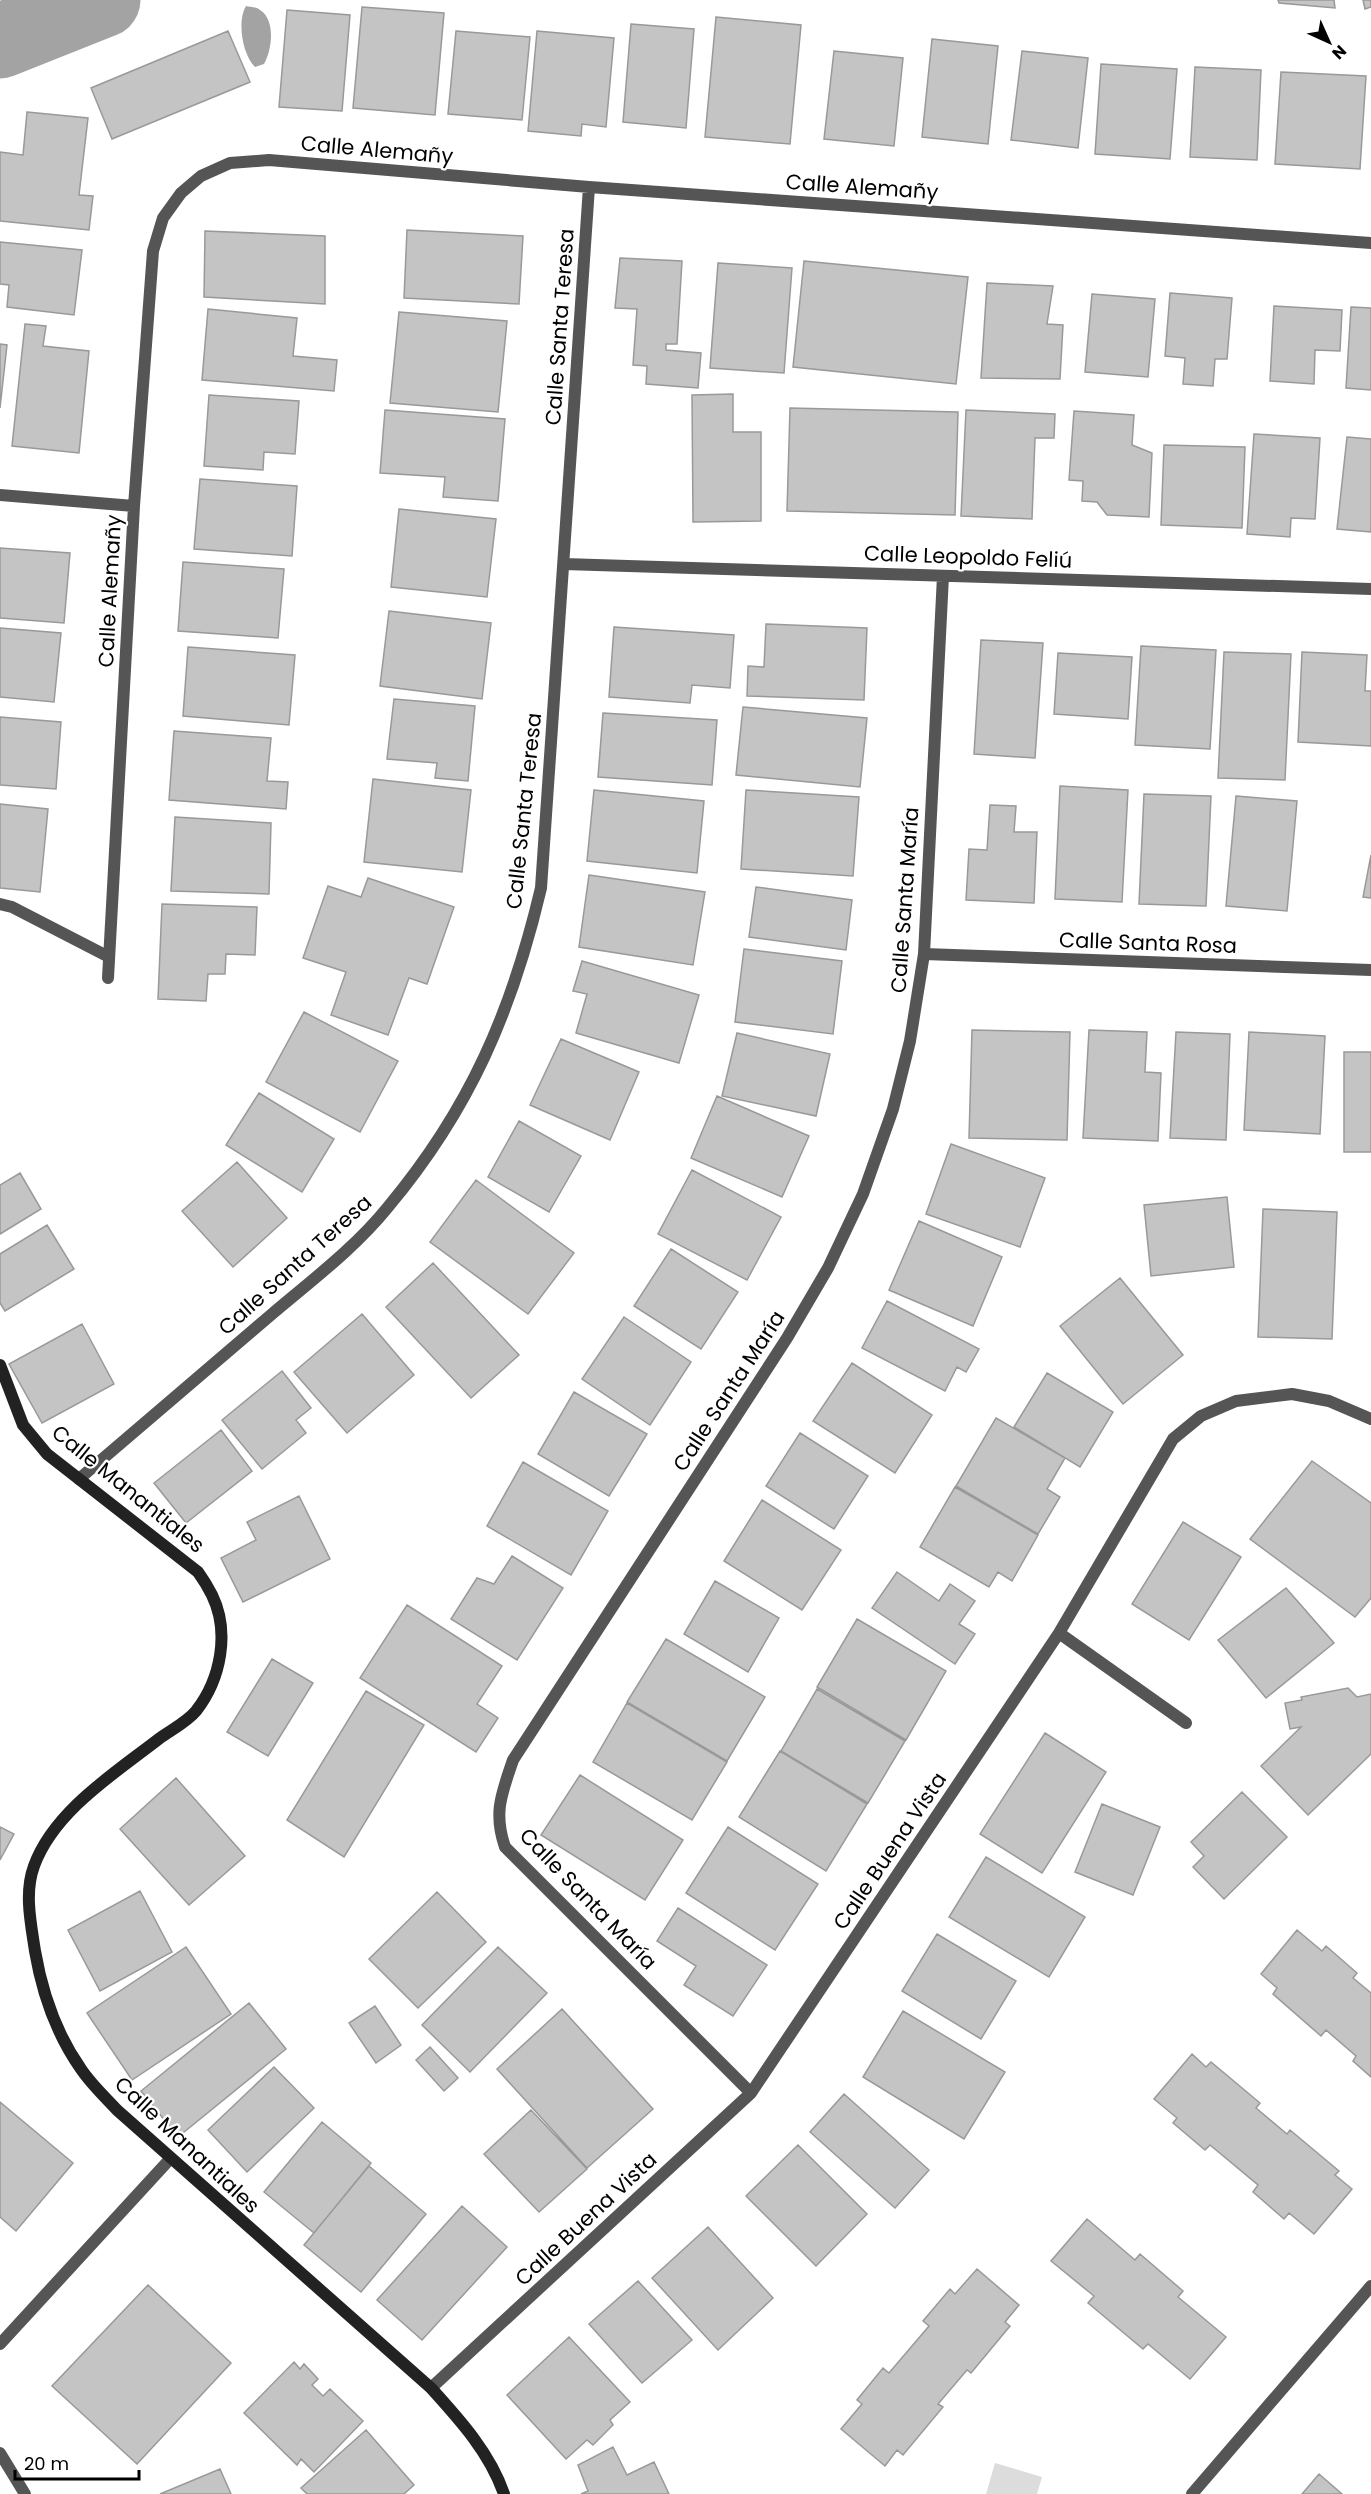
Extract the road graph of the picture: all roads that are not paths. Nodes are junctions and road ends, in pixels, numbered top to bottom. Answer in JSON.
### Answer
{"nodes":[{"id":1,"x":589,"y":187,"type":"junction"},
{"id":2,"x":1371,"y":243,"type":"edge"},
{"id":3,"x":0,"y":495,"type":"edge"},
{"id":4,"x":134,"y":506,"type":"junction"},
{"id":5,"x":564,"y":564,"type":"junction"},
{"id":6,"x":943,"y":576,"type":"junction"},
{"id":7,"x":1371,"y":589,"type":"edge"},
{"id":8,"x":0,"y":904,"type":"edge"},
{"id":9,"x":924,"y":954,"type":"junction"},
{"id":10,"x":109,"y":957,"type":"junction"},
{"id":11,"x":1371,"y":970,"type":"edge"},
{"id":12,"x":108,"y":978,"type":"dead end"},
{"id":13,"x":0,"y":1365,"type":"edge"},
{"id":14,"x":1371,"y":1419,"type":"edge"},
{"id":15,"x":79,"y":1479,"type":"junction"},
{"id":16,"x":1059,"y":1633,"type":"junction"},
{"id":17,"x":1186,"y":1723,"type":"dead end"},
{"id":18,"x":752,"y":2093,"type":"junction"},
{"id":19,"x":170,"y":2159,"type":"junction"},
{"id":20,"x":1371,"y":2286,"type":"edge"},
{"id":21,"x":0,"y":2344,"type":"edge"},
{"id":22,"x":431,"y":2388,"type":"junction"},
{"id":23,"x":0,"y":2453,"type":"edge"},
{"id":24,"x":24,"y":2494,"type":"edge"},
{"id":25,"x":504,"y":2494,"type":"edge"},
{"id":26,"x":1192,"y":2494,"type":"edge"}],
"edges":[{"from":1,"to":2,"type":"street","name":"Calle Alemañy"},
{"from":1,"to":4,"type":"street","name":"Calle Alemañy"},
{"from":1,"to":5,"type":"street","name":"Calle Santa Teresa"},
{"from":3,"to":4,"type":"street"},
{"from":4,"to":10,"type":"street","name":"Calle Alemañy"},
{"from":5,"to":6,"type":"street","name":"Calle Leopoldo Feliú"},
{"from":5,"to":15,"type":"street","name":"Calle Santa Teresa"},
{"from":6,"to":7,"type":"street","name":"Calle Leopoldo Feliú"},
{"from":6,"to":9,"type":"street","name":"Calle Santa María"},
{"from":8,"to":10,"type":"street"},
{"from":9,"to":11,"type":"street","name":"Calle Santa Rosa"},
{"from":9,"to":18,"type":"street","name":"Calle Santa María"},
{"from":10,"to":12,"type":"street","name":"Calle Alemañy"},
{"from":13,"to":15,"type":"street","name":"Calle Manantiales"},
{"from":14,"to":16,"type":"street","name":"Calle Buena Vista"},
{"from":15,"to":19,"type":"street","name":"Calle Manantiales"},
{"from":16,"to":17,"type":"street"},
{"from":16,"to":18,"type":"street","name":"Calle Buena Vista"},
{"from":18,"to":22,"type":"street","name":"Calle Buena Vista"},
{"from":19,"to":21,"type":"street"},
{"from":19,"to":22,"type":"street","name":"Calle Manantiales"},
{"from":20,"to":26,"type":"street"},
{"from":22,"to":25,"type":"street","name":"Calle Manantiales"},
{"from":23,"to":24,"type":"street"}]}
